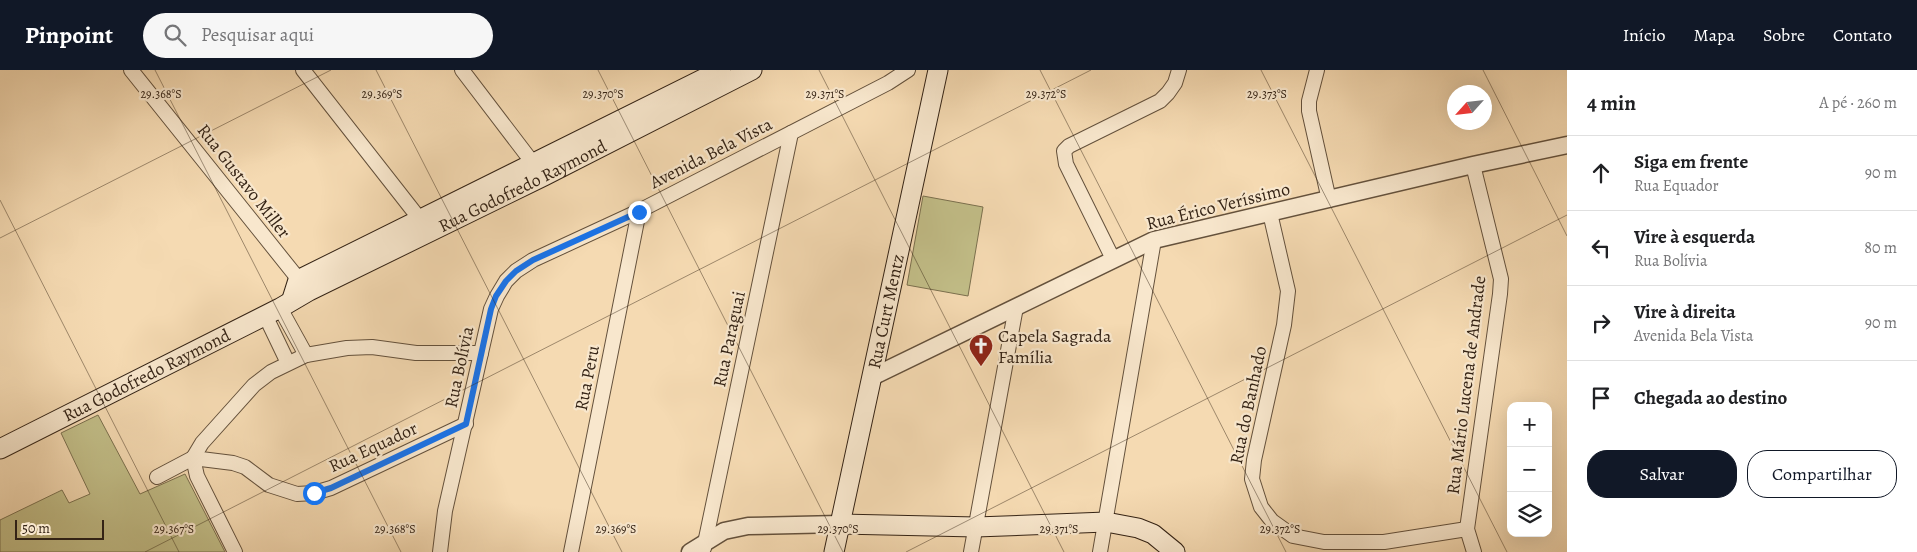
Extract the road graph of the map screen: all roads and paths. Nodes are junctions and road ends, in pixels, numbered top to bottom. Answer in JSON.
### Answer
{"nodes":[{"id":1,"x":131,"y":70,"type":"edge"},
{"id":2,"x":303,"y":70,"type":"edge"},
{"id":3,"x":462,"y":70,"type":"edge"},
{"id":4,"x":721,"y":70,"type":"edge"},
{"id":5,"x":752,"y":70,"type":"edge"},
{"id":6,"x":908,"y":70,"type":"edge"},
{"id":7,"x":938,"y":70,"type":"edge"},
{"id":8,"x":1178,"y":70,"type":"edge"},
{"id":9,"x":1317,"y":70,"type":"edge"},
{"id":10,"x":791,"y":133,"type":"junction"},
{"id":11,"x":1567,"y":146,"type":"edge"},
{"id":12,"x":1473,"y":165,"type":"junction"},
{"id":13,"x":539,"y":170,"type":"junction"},
{"id":14,"x":1329,"y":200,"type":"junction"},
{"id":15,"x":639,"y":212,"type":"junction"},
{"id":16,"x":1270,"y":213,"type":"junction"},
{"id":17,"x":424,"y":225,"type":"junction"},
{"id":18,"x":1154,"y":240,"type":"junction"},
{"id":19,"x":1113,"y":259,"type":"junction"},
{"id":20,"x":506,"y":281,"type":"joint"},
{"id":21,"x":304,"y":285,"type":"junction"},
{"id":22,"x":279,"y":307,"type":"junction"},
{"id":23,"x":1016,"y":307,"type":"junction"},
{"id":24,"x":480,"y":354,"type":"junction"},
{"id":25,"x":306,"y":355,"type":"junction"},
{"id":26,"x":288,"y":363,"type":"junction"},
{"id":27,"x":872,"y":377,"type":"junction"},
{"id":28,"x":466,"y":424,"type":"junction"},
{"id":29,"x":0,"y":449,"type":"edge"},
{"id":30,"x":193,"y":458,"type":"junction"},
{"id":31,"x":157,"y":477,"type":"dead end"},
{"id":32,"x":1106,"y":522,"type":"junction"},
{"id":33,"x":840,"y":524,"type":"junction"},
{"id":34,"x":976,"y":527,"type":"junction"},
{"id":35,"x":1467,"y":529,"type":"junction"},
{"id":36,"x":704,"y":547,"type":"edge"},
{"id":37,"x":235,"y":552,"type":"edge"},
{"id":38,"x":440,"y":552,"type":"edge"},
{"id":39,"x":571,"y":552,"type":"edge"},
{"id":40,"x":690,"y":552,"type":"edge"},
{"id":41,"x":834,"y":552,"type":"edge"},
{"id":42,"x":971,"y":552,"type":"edge"},
{"id":43,"x":1100,"y":552,"type":"edge"},
{"id":44,"x":1174,"y":552,"type":"edge"},
{"id":45,"x":1474,"y":552,"type":"edge"}],
"edges":[{"from":1,"to":21,"type":"street","name":"Rua Gustavo Miller"},
{"from":2,"to":17,"type":"street"},
{"from":3,"to":13,"type":"street"},
{"from":4,"to":13,"type":"main road","name":"Rua Godofredo Raymond"},
{"from":5,"to":13,"type":"main road","name":"Rua Godofredo Raymond"},
{"from":6,"to":10,"type":"street","name":"Avenida Bela Vista"},
{"from":7,"to":27,"type":"main road","name":"Rua Curt Mentz"},
{"from":8,"to":19,"type":"street"},
{"from":9,"to":14,"type":"street"},
{"from":10,"to":15,"type":"street","name":"Avenida Bela Vista"},
{"from":10,"to":36,"type":"street","name":"Rua Paraguai"},
{"from":11,"to":12,"type":"street","name":"Rua Érico Veríssimo"},
{"from":12,"to":14,"type":"street","name":"Rua Érico Veríssimo"},
{"from":12,"to":35,"type":"street","name":"Rua Mário Lucena de Andrade"},
{"from":13,"to":17,"type":"main road","name":"Rua Godofredo Raymond"},
{"from":14,"to":16,"type":"street","name":"Rua Érico Veríssimo"},
{"from":15,"to":20,"type":"street","name":"Avenida Bela Vista"},
{"from":15,"to":39,"type":"street","name":"Rua Peru"},
{"from":16,"to":18,"type":"street","name":"Rua Érico Veríssimo"},
{"from":16,"to":35,"type":"street","name":"Rua do Banhado"},
{"from":17,"to":21,"type":"main road","name":"Rua Godofredo Raymond"},
{"from":18,"to":19,"type":"street","name":"Rua Érico Veríssimo"},
{"from":18,"to":32,"type":"street"},
{"from":19,"to":23,"type":"street","name":"Rua Érico Veríssimo"},
{"from":20,"to":24,"type":"street","name":"Rua Bolívia"},
{"from":21,"to":22,"type":"main road","name":"Rua Godofredo Raymond"},
{"from":22,"to":25,"type":"street"},
{"from":22,"to":26,"type":"street"},
{"from":22,"to":29,"type":"main road","name":"Rua Godofredo Raymond"},
{"from":23,"to":27,"type":"street","name":"Rua Érico Veríssimo"},
{"from":23,"to":34,"type":"street"},
{"from":24,"to":25,"type":"street"},
{"from":24,"to":28,"type":"street","name":"Rua Bolívia"},
{"from":25,"to":26,"type":"street"},
{"from":26,"to":30,"type":"street"},
{"from":27,"to":33,"type":"main road","name":"Rua Curt Mentz"},
{"from":28,"to":30,"type":"street","name":"Rua Equador"},
{"from":28,"to":38,"type":"street","name":"Rua Bolívia"},
{"from":30,"to":31,"type":"street"},
{"from":30,"to":37,"type":"street"},
{"from":32,"to":34,"type":"main road"},
{"from":32,"to":43,"type":"street"},
{"from":32,"to":44,"type":"main road"},
{"from":33,"to":34,"type":"main road"},
{"from":33,"to":36,"type":"street"},
{"from":33,"to":41,"type":"main road","name":"Rua Curt Mentz"},
{"from":34,"to":42,"type":"street"},
{"from":35,"to":45,"type":"street","name":"Rua Mário Lucena de Andrade"},
{"from":36,"to":40,"type":"street"}]}
